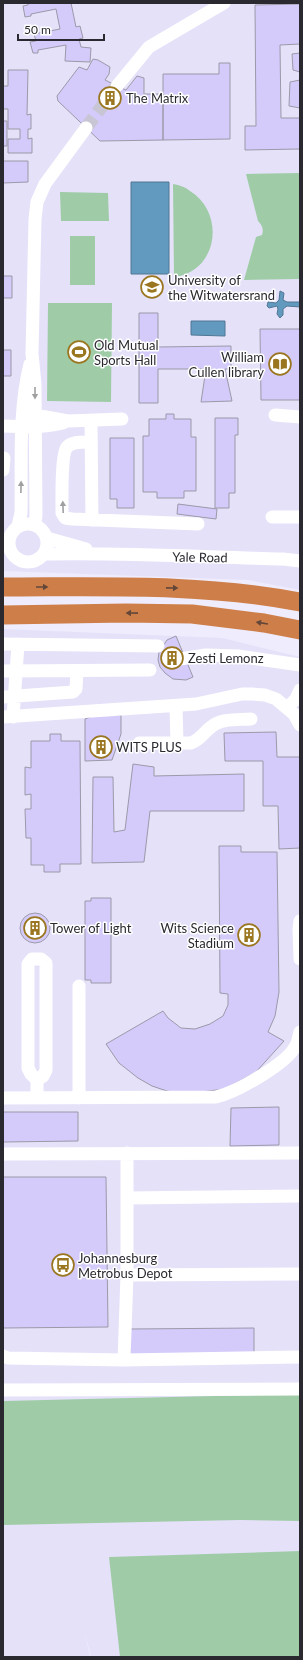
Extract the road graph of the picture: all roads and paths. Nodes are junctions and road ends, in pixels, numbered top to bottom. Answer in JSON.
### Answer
{"nodes":[{"id":1,"x":224,"y":3,"type":"edge"},
{"id":2,"x":116,"y":86,"type":"tunnel mouth"},
{"id":3,"x":86,"y":128,"type":"tunnel mouth"},
{"id":4,"x":275,"y":415,"type":"dead end"},
{"id":5,"x":300,"y":417,"type":"edge"},
{"id":6,"x":122,"y":419,"type":"dead end"},
{"id":7,"x":29,"y":421,"type":"junction"},
{"id":8,"x":90,"y":422,"type":"junction"},
{"id":9,"x":3,"y":426,"type":"edge"},
{"id":10,"x":91,"y":442,"type":"junction"},
{"id":11,"x":272,"y":517,"type":"dead end"},
{"id":12,"x":300,"y":517,"type":"edge"},
{"id":13,"x":92,"y":520,"type":"junction"},
{"id":14,"x":35,"y":524,"type":"junction"},
{"id":15,"x":198,"y":524,"type":"dead end"},
{"id":16,"x":10,"y":534,"type":"edge"},
{"id":17,"x":47,"y":538,"type":"junction"},
{"id":18,"x":7,"y":551,"type":"edge"},
{"id":19,"x":99,"y":553,"type":"junction"},
{"id":20,"x":44,"y":554,"type":"junction"},
{"id":21,"x":300,"y":561,"type":"edge"},
{"id":22,"x":3,"y":587,"type":"edge"},
{"id":23,"x":300,"y":602,"type":"edge"},
{"id":24,"x":3,"y":616,"type":"edge"},
{"id":25,"x":300,"y":630,"type":"edge"},
{"id":26,"x":3,"y":644,"type":"edge"},
{"id":27,"x":18,"y":644,"type":"junction"},
{"id":28,"x":158,"y":646,"type":"dead end"},
{"id":29,"x":180,"y":660,"type":"dead end"},
{"id":30,"x":300,"y":665,"type":"edge"},
{"id":31,"x":150,"y":670,"type":"dead end"},
{"id":32,"x":9,"y":671,"type":"edge"},
{"id":33,"x":77,"y":671,"type":"junction"},
{"id":34,"x":300,"y":690,"type":"edge"},
{"id":35,"x":8,"y":697,"type":"edge"},
{"id":36,"x":176,"y":706,"type":"junction"},
{"id":37,"x":288,"y":707,"type":"junction"},
{"id":38,"x":8,"y":717,"type":"edge"},
{"id":39,"x":251,"y":719,"type":"dead end"},
{"id":40,"x":300,"y":725,"type":"edge"},
{"id":41,"x":139,"y":743,"type":"dead end"},
{"id":42,"x":177,"y":744,"type":"junction"},
{"id":43,"x":300,"y":921,"type":"edge"},
{"id":44,"x":300,"y":959,"type":"edge"},
{"id":45,"x":79,"y":986,"type":"dead end"},
{"id":46,"x":300,"y":1032,"type":"edge"},
{"id":47,"x":298,"y":1046,"type":"edge"},
{"id":48,"x":37,"y":1080,"type":"junction"},
{"id":49,"x":3,"y":1098,"type":"edge"},
{"id":50,"x":37,"y":1098,"type":"junction"},
{"id":51,"x":79,"y":1098,"type":"junction"},
{"id":52,"x":127,"y":1153,"type":"junction"},
{"id":53,"x":300,"y":1153,"type":"edge"},
{"id":54,"x":3,"y":1154,"type":"edge"},
{"id":55,"x":300,"y":1196,"type":"edge"},
{"id":56,"x":127,"y":1198,"type":"junction"},
{"id":57,"x":300,"y":1274,"type":"edge"},
{"id":58,"x":127,"y":1275,"type":"junction"},
{"id":59,"x":3,"y":1356,"type":"edge"},
{"id":60,"x":300,"y":1357,"type":"edge"},
{"id":61,"x":124,"y":1360,"type":"junction"},
{"id":62,"x":300,"y":1389,"type":"edge"},
{"id":63,"x":3,"y":1390,"type":"edge"}],
"edges":[{"from":1,"to":2,"type":"street"},
{"from":3,"to":7,"type":"street"},
{"from":4,"to":5,"type":"street"},
{"from":6,"to":8,"type":"street"},
{"from":7,"to":8,"type":"street"},
{"from":7,"to":9,"type":"street"},
{"from":7,"to":14,"type":"street"},
{"from":16,"to":7,"type":"street","one_way":true},
{"from":8,"to":10,"type":"street"},
{"from":10,"to":13,"type":"street"},
{"from":13,"to":10,"type":"street","one_way":true},
{"from":11,"to":12,"type":"street"},
{"from":13,"to":15,"type":"street"},
{"from":14,"to":16,"type":"street"},
{"from":14,"to":17,"type":"street"},
{"from":16,"to":18,"type":"street"},
{"from":17,"to":19,"type":"street","name":"Yale Road"},
{"from":17,"to":20,"type":"street"},
{"from":18,"to":20,"type":"street"},
{"from":19,"to":20,"type":"street","name":"Yale Road"},
{"from":19,"to":21,"type":"street","name":"Yale Road"},
{"from":22,"to":23,"type":"highway","one_way":true},
{"from":25,"to":24,"type":"highway","one_way":true},
{"from":26,"to":27,"type":"street"},
{"from":27,"to":28,"type":"street"},
{"from":27,"to":32,"type":"street"},
{"from":29,"to":30,"type":"street"},
{"from":31,"to":33,"type":"street"},
{"from":32,"to":33,"type":"street"},
{"from":32,"to":35,"type":"street"},
{"from":33,"to":35,"type":"street"},
{"from":34,"to":37,"type":"street"},
{"from":35,"to":38,"type":"street"},
{"from":36,"to":37,"type":"street"},
{"from":36,"to":38,"type":"street"},
{"from":36,"to":42,"type":"street"},
{"from":37,"to":40,"type":"street"},
{"from":39,"to":42,"type":"street"},
{"from":41,"to":42,"type":"street"},
{"from":43,"to":44,"type":"street"},
{"from":45,"to":51,"type":"street"},
{"from":46,"to":47,"type":"street"},
{"from":47,"to":51,"type":"street"},
{"from":48,"to":48,"type":"street"},
{"from":48,"to":50,"type":"street"},
{"from":49,"to":50,"type":"street"},
{"from":50,"to":51,"type":"street"},
{"from":52,"to":53,"type":"street"},
{"from":52,"to":54,"type":"street"},
{"from":52,"to":56,"type":"street"},
{"from":55,"to":56,"type":"street"},
{"from":56,"to":58,"type":"street"},
{"from":57,"to":58,"type":"street"},
{"from":58,"to":61,"type":"street"},
{"from":59,"to":61,"type":"street"},
{"from":60,"to":61,"type":"street"},
{"from":62,"to":63,"type":"street"}]}
